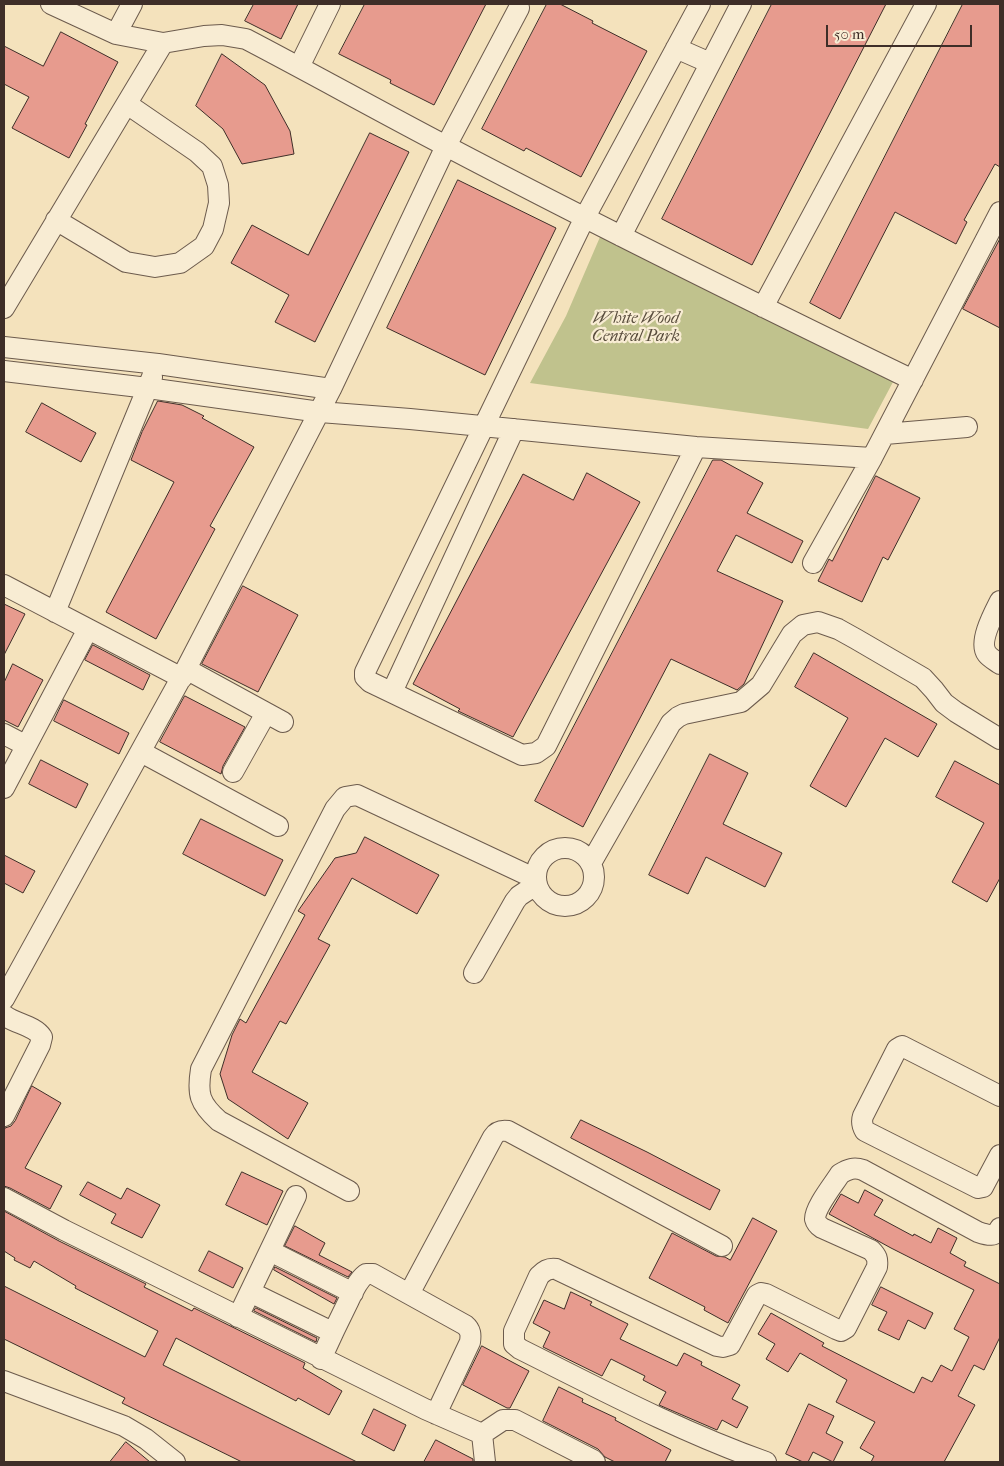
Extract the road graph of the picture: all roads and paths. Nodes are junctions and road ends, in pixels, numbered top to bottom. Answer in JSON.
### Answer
{"nodes":[{"id":1,"x":51,"y":4,"type":"edge"},
{"id":2,"x":132,"y":4,"type":"edge"},
{"id":3,"x":330,"y":4,"type":"edge"},
{"id":4,"x":700,"y":4,"type":"edge"},
{"id":5,"x":741,"y":4,"type":"edge"},
{"id":6,"x":926,"y":4,"type":"edge"},
{"id":7,"x":519,"y":8,"type":"dead end"},
{"id":8,"x":116,"y":34,"type":"junction"},
{"id":9,"x":163,"y":44,"type":"junction"},
{"id":10,"x":676,"y":48,"type":"junction"},
{"id":11,"x":710,"y":63,"type":"junction"},
{"id":12,"x":299,"y":67,"type":"junction"},
{"id":13,"x":127,"y":104,"type":"junction"},
{"id":14,"x":446,"y":146,"type":"junction"},
{"id":15,"x":1000,"y":212,"type":"edge"},
{"id":16,"x":586,"y":217,"type":"junction"},
{"id":17,"x":56,"y":220,"type":"junction"},
{"id":18,"x":621,"y":236,"type":"junction"},
{"id":19,"x":763,"y":307,"type":"junction"},
{"id":20,"x":4,"y":308,"type":"edge"},
{"id":21,"x":4,"y":348,"type":"edge"},
{"id":22,"x":158,"y":364,"type":"junction"},
{"id":23,"x":4,"y":371,"type":"edge"},
{"id":24,"x":913,"y":380,"type":"junction"},
{"id":25,"x":148,"y":388,"type":"junction"},
{"id":26,"x":331,"y":389,"type":"junction"},
{"id":27,"x":320,"y":412,"type":"junction"},
{"id":28,"x":483,"y":426,"type":"junction"},
{"id":29,"x":967,"y":427,"type":"dead end"},
{"id":30,"x":514,"y":430,"type":"junction"},
{"id":31,"x":884,"y":434,"type":"junction"},
{"id":32,"x":696,"y":447,"type":"junction"},
{"id":33,"x":872,"y":458,"type":"junction"},
{"id":34,"x":813,"y":563,"type":"dead end"},
{"id":35,"x":4,"y":585,"type":"edge"},
{"id":36,"x":1000,"y":601,"type":"edge"},
{"id":37,"x":55,"y":612,"type":"junction"},
{"id":38,"x":88,"y":629,"type":"junction"},
{"id":39,"x":1000,"y":664,"type":"edge"},
{"id":40,"x":184,"y":673,"type":"junction"},
{"id":41,"x":392,"y":692,"type":"junction"},
{"id":42,"x":266,"y":713,"type":"junction"},
{"id":43,"x":283,"y":722,"type":"dead end"},
{"id":44,"x":4,"y":734,"type":"edge"},
{"id":45,"x":1000,"y":739,"type":"edge"},
{"id":46,"x":26,"y":745,"type":"junction"},
{"id":47,"x":141,"y":752,"type":"junction"},
{"id":48,"x":233,"y":772,"type":"dead end"},
{"id":49,"x":4,"y":788,"type":"edge"},
{"id":50,"x":278,"y":826,"type":"dead end"},
{"id":51,"x":591,"y":863,"type":"junction"},
{"id":52,"x":538,"y":885,"type":"junction"},
{"id":53,"x":478,"y":976,"type":"dead end"},
{"id":54,"x":4,"y":999,"type":"edge"},
{"id":55,"x":4,"y":1015,"type":"edge"},
{"id":56,"x":1000,"y":1096,"type":"edge"},
{"id":57,"x":4,"y":1116,"type":"edge"},
{"id":58,"x":1000,"y":1155,"type":"edge"},
{"id":59,"x":350,"y":1191,"type":"dead end"},
{"id":60,"x":296,"y":1196,"type":"dead end"},
{"id":61,"x":4,"y":1198,"type":"edge"},
{"id":62,"x":1000,"y":1228,"type":"edge"},
{"id":63,"x":722,"y":1246,"type":"dead end"},
{"id":64,"x":270,"y":1251,"type":"junction"},
{"id":65,"x":250,"y":1292,"type":"junction"},
{"id":66,"x":353,"y":1293,"type":"junction"},
{"id":67,"x":409,"y":1294,"type":"junction"},
{"id":68,"x":238,"y":1317,"type":"junction"},
{"id":69,"x":332,"y":1332,"type":"junction"},
{"id":70,"x":321,"y":1358,"type":"junction"},
{"id":71,"x":4,"y":1381,"type":"edge"},
{"id":72,"x":436,"y":1414,"type":"junction"},
{"id":73,"x":482,"y":1434,"type":"junction"},
{"id":74,"x":175,"y":1462,"type":"edge"},
{"id":75,"x":485,"y":1462,"type":"edge"},
{"id":76,"x":595,"y":1462,"type":"edge"},
{"id":77,"x":766,"y":1462,"type":"edge"}],
"edges":[{"from":1,"to":8,"type":"street"},
{"from":2,"to":8,"type":"street"},
{"from":3,"to":12,"type":"street"},
{"from":4,"to":10,"type":"street"},
{"from":5,"to":11,"type":"street"},
{"from":6,"to":19,"type":"street"},
{"from":7,"to":14,"type":"street"},
{"from":8,"to":9,"type":"street"},
{"from":9,"to":12,"type":"street"},
{"from":9,"to":13,"type":"street"},
{"from":10,"to":11,"type":"street"},
{"from":10,"to":16,"type":"street"},
{"from":11,"to":18,"type":"street"},
{"from":12,"to":14,"type":"street"},
{"from":13,"to":17,"type":"street"},
{"from":13,"to":17,"type":"street"},
{"from":14,"to":16,"type":"street"},
{"from":14,"to":26,"type":"street"},
{"from":15,"to":24,"type":"street"},
{"from":16,"to":18,"type":"street"},
{"from":16,"to":28,"type":"street"},
{"from":17,"to":20,"type":"street"},
{"from":18,"to":19,"type":"street"},
{"from":19,"to":24,"type":"street"},
{"from":21,"to":22,"type":"street"},
{"from":22,"to":25,"type":"street"},
{"from":22,"to":26,"type":"street"},
{"from":23,"to":25,"type":"street"},
{"from":24,"to":31,"type":"street"},
{"from":25,"to":27,"type":"street"},
{"from":25,"to":37,"type":"street"},
{"from":26,"to":27,"type":"street"},
{"from":27,"to":28,"type":"street"},
{"from":27,"to":40,"type":"street"},
{"from":28,"to":30,"type":"street"},
{"from":28,"to":41,"type":"street"},
{"from":29,"to":31,"type":"street"},
{"from":30,"to":32,"type":"street"},
{"from":30,"to":41,"type":"street"},
{"from":31,"to":33,"type":"street"},
{"from":32,"to":33,"type":"street"},
{"from":32,"to":41,"type":"street"},
{"from":33,"to":34,"type":"street"},
{"from":35,"to":37,"type":"street"},
{"from":36,"to":39,"type":"street"},
{"from":37,"to":38,"type":"street"},
{"from":38,"to":40,"type":"street"},
{"from":38,"to":46,"type":"street"},
{"from":40,"to":42,"type":"street"},
{"from":40,"to":47,"type":"street"},
{"from":42,"to":43,"type":"street"},
{"from":42,"to":48,"type":"street"},
{"from":44,"to":46,"type":"street"},
{"from":45,"to":51,"type":"street"},
{"from":46,"to":49,"type":"street"},
{"from":47,"to":50,"type":"street"},
{"from":47,"to":54,"type":"street"},
{"from":51,"to":52,"type":"street"},
{"from":51,"to":52,"type":"street"},
{"from":52,"to":53,"type":"street"},
{"from":52,"to":59,"type":"street"},
{"from":55,"to":57,"type":"street"},
{"from":56,"to":58,"type":"street"},
{"from":60,"to":64,"type":"street"},
{"from":61,"to":68,"type":"street"},
{"from":62,"to":77,"type":"street"},
{"from":63,"to":67,"type":"street"},
{"from":64,"to":65,"type":"street"},
{"from":64,"to":66,"type":"street"},
{"from":65,"to":68,"type":"street"},
{"from":65,"to":69,"type":"street"},
{"from":66,"to":67,"type":"street"},
{"from":66,"to":69,"type":"street"},
{"from":67,"to":72,"type":"street"},
{"from":68,"to":70,"type":"street"},
{"from":69,"to":70,"type":"street"},
{"from":70,"to":72,"type":"street"},
{"from":71,"to":74,"type":"street"},
{"from":72,"to":73,"type":"street"},
{"from":73,"to":75,"type":"street"},
{"from":73,"to":76,"type":"street"}]}
